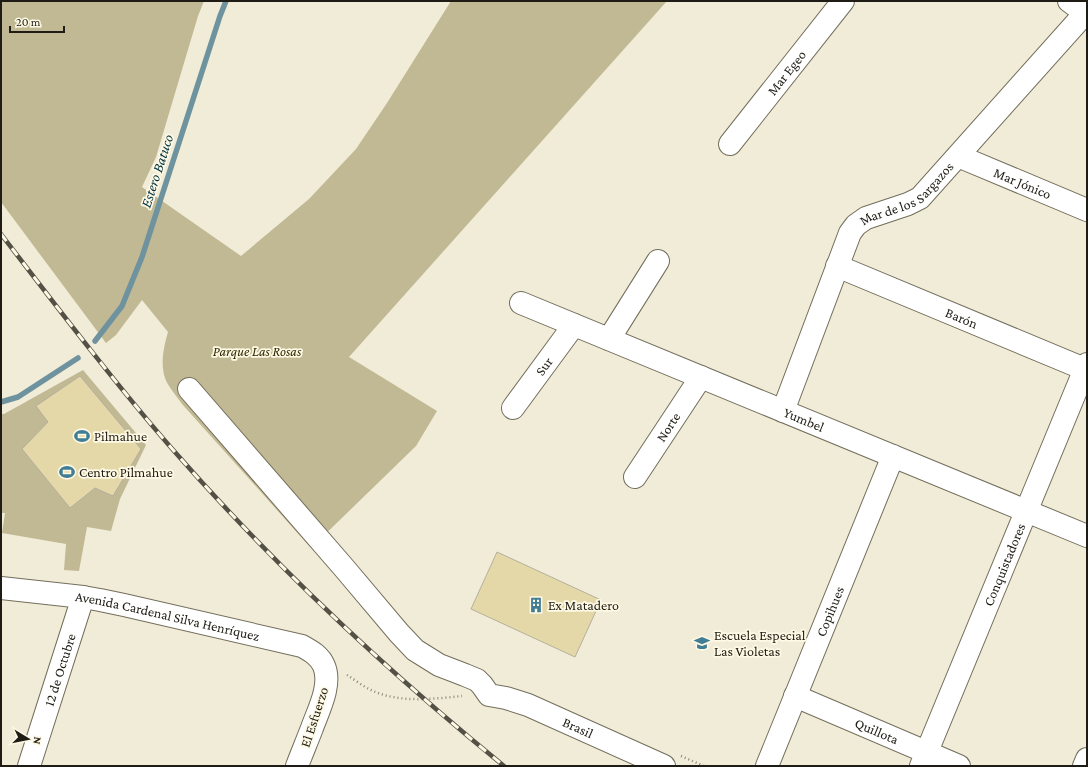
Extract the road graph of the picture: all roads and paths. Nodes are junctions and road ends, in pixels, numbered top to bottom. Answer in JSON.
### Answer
{"nodes":[{"id":1,"x":843,"y":1,"type":"edge"},
{"id":2,"x":1081,"y":8,"type":"edge"},
{"id":3,"x":730,"y":144,"type":"dead end"},
{"id":4,"x":958,"y":156,"type":"junction"},
{"id":5,"x":1087,"y":210,"type":"edge"},
{"id":6,"x":658,"y":261,"type":"dead end"},
{"id":7,"x":837,"y":266,"type":"junction"},
{"id":8,"x":521,"y":302,"type":"dead end"},
{"id":9,"x":574,"y":325,"type":"junction"},
{"id":10,"x":609,"y":339,"type":"junction"},
{"id":11,"x":1086,"y":368,"type":"edge"},
{"id":12,"x":701,"y":377,"type":"junction"},
{"id":13,"x":189,"y":389,"type":"dead end"},
{"id":14,"x":513,"y":408,"type":"dead end"},
{"id":15,"x":783,"y":411,"type":"junction"},
{"id":16,"x":893,"y":456,"type":"junction"},
{"id":17,"x":635,"y":477,"type":"dead end"},
{"id":18,"x":1026,"y":511,"type":"junction"},
{"id":19,"x":1087,"y":536,"type":"edge"},
{"id":20,"x":1,"y":588,"type":"edge"},
{"id":21,"x":83,"y":596,"type":"junction"},
{"id":22,"x":334,"y":670,"type":"junction"},
{"id":23,"x":795,"y":696,"type":"junction"},
{"id":24,"x":457,"y":697,"type":"dead end"},
{"id":25,"x":924,"y":759,"type":"edge"},
{"id":26,"x":1087,"y":759,"type":"edge"},
{"id":27,"x":29,"y":766,"type":"edge"},
{"id":28,"x":297,"y":766,"type":"edge"},
{"id":29,"x":664,"y":766,"type":"edge"},
{"id":30,"x":767,"y":766,"type":"edge"},
{"id":31,"x":959,"y":766,"type":"edge"},
{"id":32,"x":1084,"y":766,"type":"edge"}],
"edges":[{"from":1,"to":3,"type":"street","name":"Mar Egeo"},
{"from":2,"to":4,"type":"street","name":"Mar de los Sargazos"},
{"from":4,"to":5,"type":"street","name":"Mar Jónico"},
{"from":4,"to":7,"type":"street","name":"Mar de los Sargazos"},
{"from":6,"to":10,"type":"street"},
{"from":7,"to":11,"type":"street","name":"Barón"},
{"from":7,"to":15,"type":"street","name":"Mar de los Sargazos"},
{"from":8,"to":9,"type":"street","name":"Yumbel"},
{"from":9,"to":10,"type":"street","name":"Yumbel"},
{"from":9,"to":14,"type":"street","name":"Sur"},
{"from":10,"to":12,"type":"street","name":"Yumbel"},
{"from":11,"to":18,"type":"street","name":"Conquistadores"},
{"from":12,"to":15,"type":"street","name":"Yumbel"},
{"from":12,"to":17,"type":"street","name":"Norte"},
{"from":13,"to":29,"type":"street","name":"Brasil"},
{"from":15,"to":16,"type":"street","name":"Yumbel"},
{"from":16,"to":18,"type":"street","name":"Yumbel"},
{"from":16,"to":23,"type":"street","name":"Copihues"},
{"from":18,"to":19,"type":"street","name":"Yumbel"},
{"from":18,"to":25,"type":"street","name":"Conquistadores"},
{"from":20,"to":21,"type":"street","name":"Avenida Cardenal Silva Henríquez"},
{"from":21,"to":22,"type":"street","name":"Avenida Cardenal Silva Henríquez"},
{"from":21,"to":27,"type":"street","name":"12 de Octubre"},
{"from":22,"to":24,"type":"path"},
{"from":22,"to":28,"type":"street","name":"El Esfuerzo"},
{"from":23,"to":25,"type":"street","name":"Quillota"},
{"from":23,"to":30,"type":"street","name":"Copihues"},
{"from":25,"to":31,"type":"street","name":"Quillota"},
{"from":26,"to":32,"type":"street"}]}
